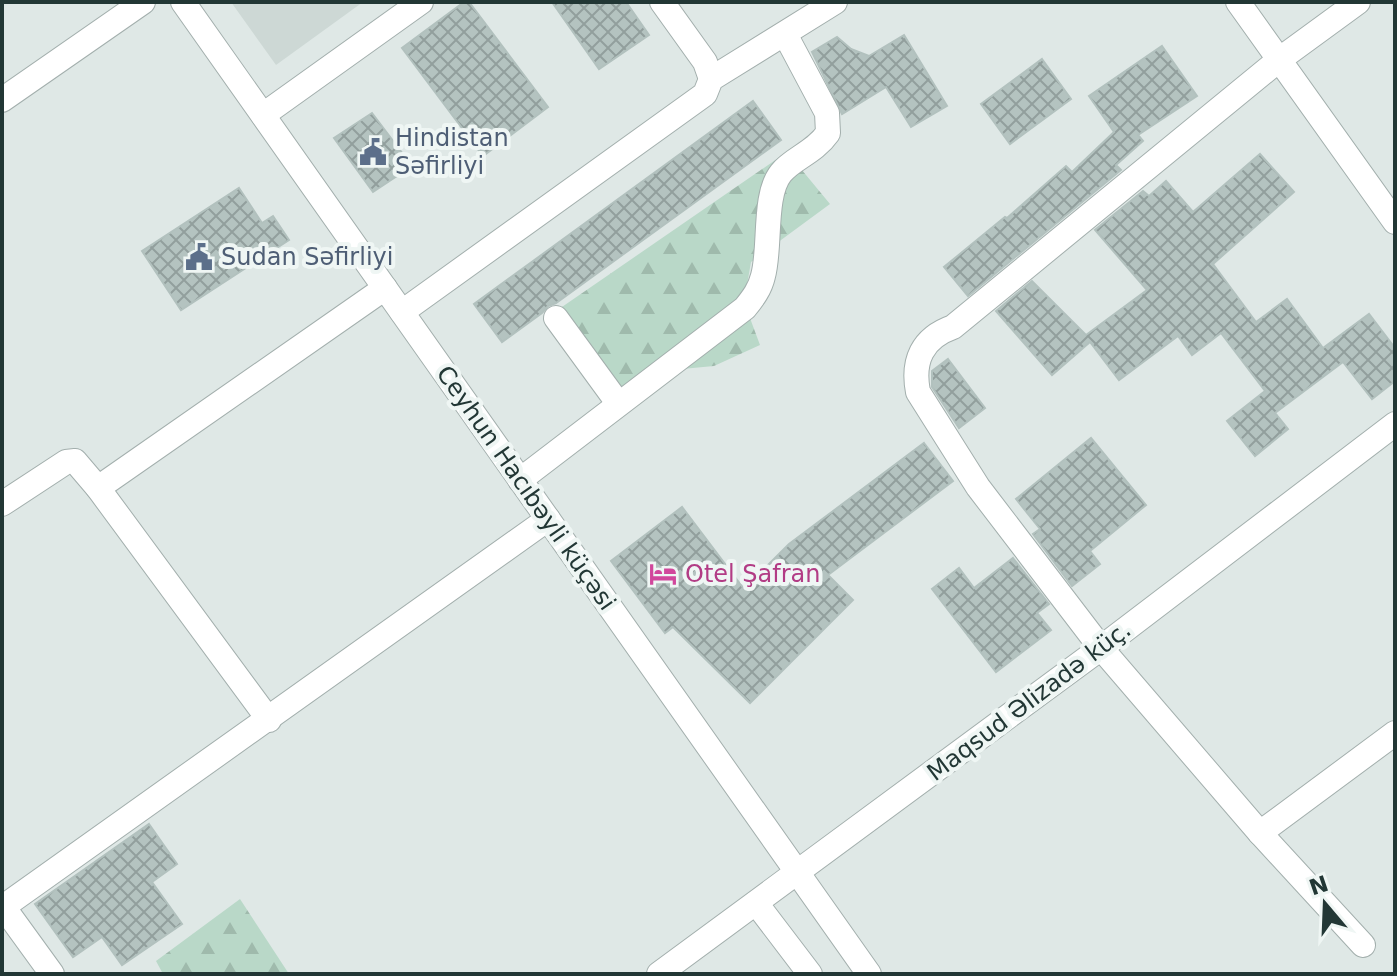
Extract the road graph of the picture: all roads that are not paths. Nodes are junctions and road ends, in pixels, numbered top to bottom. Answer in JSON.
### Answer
{"nodes":[{"id":1,"x":143,"y":2,"type":"edge"},
{"id":2,"x":183,"y":2,"type":"edge"},
{"id":3,"x":421,"y":2,"type":"edge"},
{"id":4,"x":662,"y":2,"type":"edge"},
{"id":5,"x":835,"y":2,"type":"edge"},
{"id":6,"x":1238,"y":2,"type":"edge"},
{"id":7,"x":1358,"y":2,"type":"edge"},
{"id":8,"x":785,"y":34,"type":"junction"},
{"id":9,"x":1280,"y":59,"type":"junction"},
{"id":10,"x":711,"y":79,"type":"junction"},
{"id":11,"x":2,"y":100,"type":"edge"},
{"id":12,"x":263,"y":115,"type":"junction"},
{"id":13,"x":1395,"y":222,"type":"edge"},
{"id":14,"x":385,"y":288,"type":"junction"},
{"id":15,"x":402,"y":312,"type":"junction"},
{"id":16,"x":556,"y":318,"type":"dead end"},
{"id":17,"x":618,"y":403,"type":"junction"},
{"id":18,"x":1395,"y":424,"type":"edge"},
{"id":19,"x":520,"y":480,"type":"junction"},
{"id":20,"x":98,"y":488,"type":"junction"},
{"id":21,"x":2,"y":504,"type":"edge"},
{"id":22,"x":548,"y":519,"type":"junction"},
{"id":23,"x":1101,"y":648,"type":"junction"},
{"id":24,"x":269,"y":720,"type":"junction"},
{"id":25,"x":1395,"y":733,"type":"edge"},
{"id":26,"x":1260,"y":833,"type":"junction"},
{"id":27,"x":797,"y":872,"type":"junction"},
{"id":28,"x":756,"y":903,"type":"junction"},
{"id":29,"x":3,"y":906,"type":"edge"},
{"id":30,"x":1363,"y":945,"type":"dead end"},
{"id":31,"x":52,"y":974,"type":"edge"},
{"id":32,"x":659,"y":974,"type":"edge"},
{"id":33,"x":810,"y":974,"type":"edge"},
{"id":34,"x":869,"y":974,"type":"edge"}],
"edges":[{"from":1,"to":11,"type":"street"},
{"from":2,"to":12,"type":"street","name":"Ceyhun Hacıbəyli küçəsi"},
{"from":3,"to":12,"type":"street"},
{"from":4,"to":10,"type":"street"},
{"from":5,"to":8,"type":"street"},
{"from":6,"to":9,"type":"street"},
{"from":7,"to":9,"type":"street"},
{"from":8,"to":10,"type":"street"},
{"from":8,"to":17,"type":"street"},
{"from":9,"to":13,"type":"street"},
{"from":9,"to":23,"type":"street"},
{"from":10,"to":15,"type":"street"},
{"from":12,"to":14,"type":"street","name":"Ceyhun Hacıbəyli küçəsi"},
{"from":14,"to":15,"type":"street","name":"Ceyhun Hacıbəyli küçəsi"},
{"from":14,"to":20,"type":"street"},
{"from":15,"to":19,"type":"street","name":"Ceyhun Hacıbəyli küçəsi"},
{"from":16,"to":17,"type":"street"},
{"from":17,"to":19,"type":"street"},
{"from":18,"to":23,"type":"street","name":"Maqsud Əlizadə küç."},
{"from":19,"to":22,"type":"street","name":"Ceyhun Hacıbəyli küçəsi"},
{"from":20,"to":21,"type":"street"},
{"from":20,"to":24,"type":"street"},
{"from":22,"to":24,"type":"street"},
{"from":22,"to":27,"type":"street","name":"Ceyhun Hacıbəyli küçəsi"},
{"from":23,"to":26,"type":"street"},
{"from":23,"to":27,"type":"street","name":"Maqsud Əlizadə küç."},
{"from":24,"to":29,"type":"street"},
{"from":25,"to":26,"type":"street"},
{"from":26,"to":30,"type":"street"},
{"from":27,"to":28,"type":"street","name":"Maqsud Əlizadə küç."},
{"from":27,"to":34,"type":"street","name":"Ceyhun Hacıbəyli küçəsi"},
{"from":28,"to":32,"type":"street","name":"Maqsud Əlizadə küç."},
{"from":28,"to":33,"type":"street"},
{"from":29,"to":31,"type":"street"}]}
